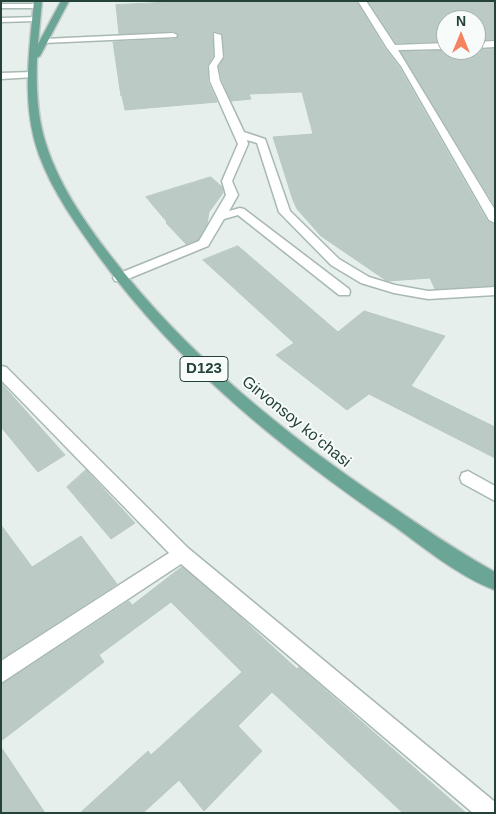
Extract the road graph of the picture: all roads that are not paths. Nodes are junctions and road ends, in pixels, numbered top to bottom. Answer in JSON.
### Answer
{"nodes":[{"id":1,"x":65,"y":1,"type":"edge"},
{"id":2,"x":362,"y":1,"type":"edge"},
{"id":3,"x":38,"y":3,"type":"edge"},
{"id":4,"x":14,"y":4,"type":"edge"},
{"id":5,"x":1,"y":6,"type":"edge"},
{"id":6,"x":36,"y":19,"type":"junction"},
{"id":7,"x":1,"y":20,"type":"edge"},
{"id":8,"x":217,"y":34,"type":"dead end"},
{"id":9,"x":172,"y":35,"type":"dead end"},
{"id":10,"x":44,"y":41,"type":"junction"},
{"id":11,"x":436,"y":46,"type":"edge"},
{"id":12,"x":391,"y":48,"type":"junction"},
{"id":13,"x":32,"y":70,"type":"junction"},
{"id":14,"x":1,"y":76,"type":"edge"},
{"id":15,"x":240,"y":134,"type":"junction"},
{"id":16,"x":218,"y":216,"type":"junction"},
{"id":17,"x":495,"y":220,"type":"edge"},
{"id":18,"x":119,"y":278,"type":"junction"},
{"id":19,"x":495,"y":291,"type":"edge"},
{"id":20,"x":344,"y":292,"type":"dead end"},
{"id":21,"x":1,"y":371,"type":"edge"},
{"id":22,"x":468,"y":478,"type":"dead end"},
{"id":23,"x":495,"y":494,"type":"edge"},
{"id":24,"x":182,"y":554,"type":"junction"},
{"id":25,"x":495,"y":582,"type":"edge"},
{"id":26,"x":1,"y":674,"type":"edge"},
{"id":27,"x":491,"y":813,"type":"edge"}],
"edges":[{"from":1,"to":10,"type":"main road","name":"Girvonsoy koʻchasi","number":"D123"},
{"from":2,"to":12,"type":"street"},
{"from":3,"to":4,"type":"street"},
{"from":3,"to":6,"type":"main road","name":"Girvonsoy koʻchasi","number":"D123"},
{"from":4,"to":5,"type":"street"},
{"from":6,"to":7,"type":"street"},
{"from":6,"to":13,"type":"main road","name":"Girvonsoy koʻchasi","number":"D123"},
{"from":8,"to":15,"type":"street"},
{"from":9,"to":10,"type":"street"},
{"from":10,"to":13,"type":"main road","name":"Girvonsoy koʻchasi","number":"D123"},
{"from":11,"to":12,"type":"street"},
{"from":12,"to":17,"type":"street"},
{"from":13,"to":14,"type":"street"},
{"from":13,"to":18,"type":"main road","name":"Girvonsoy koʻchasi","number":"D123"},
{"from":15,"to":16,"type":"street"},
{"from":15,"to":19,"type":"street"},
{"from":16,"to":18,"type":"street"},
{"from":16,"to":20,"type":"street"},
{"from":18,"to":25,"type":"main road","name":"Girvonsoy koʻchasi","number":"D123"},
{"from":21,"to":24,"type":"street"},
{"from":22,"to":23,"type":"street"},
{"from":24,"to":26,"type":"street"},
{"from":24,"to":27,"type":"street"}]}
